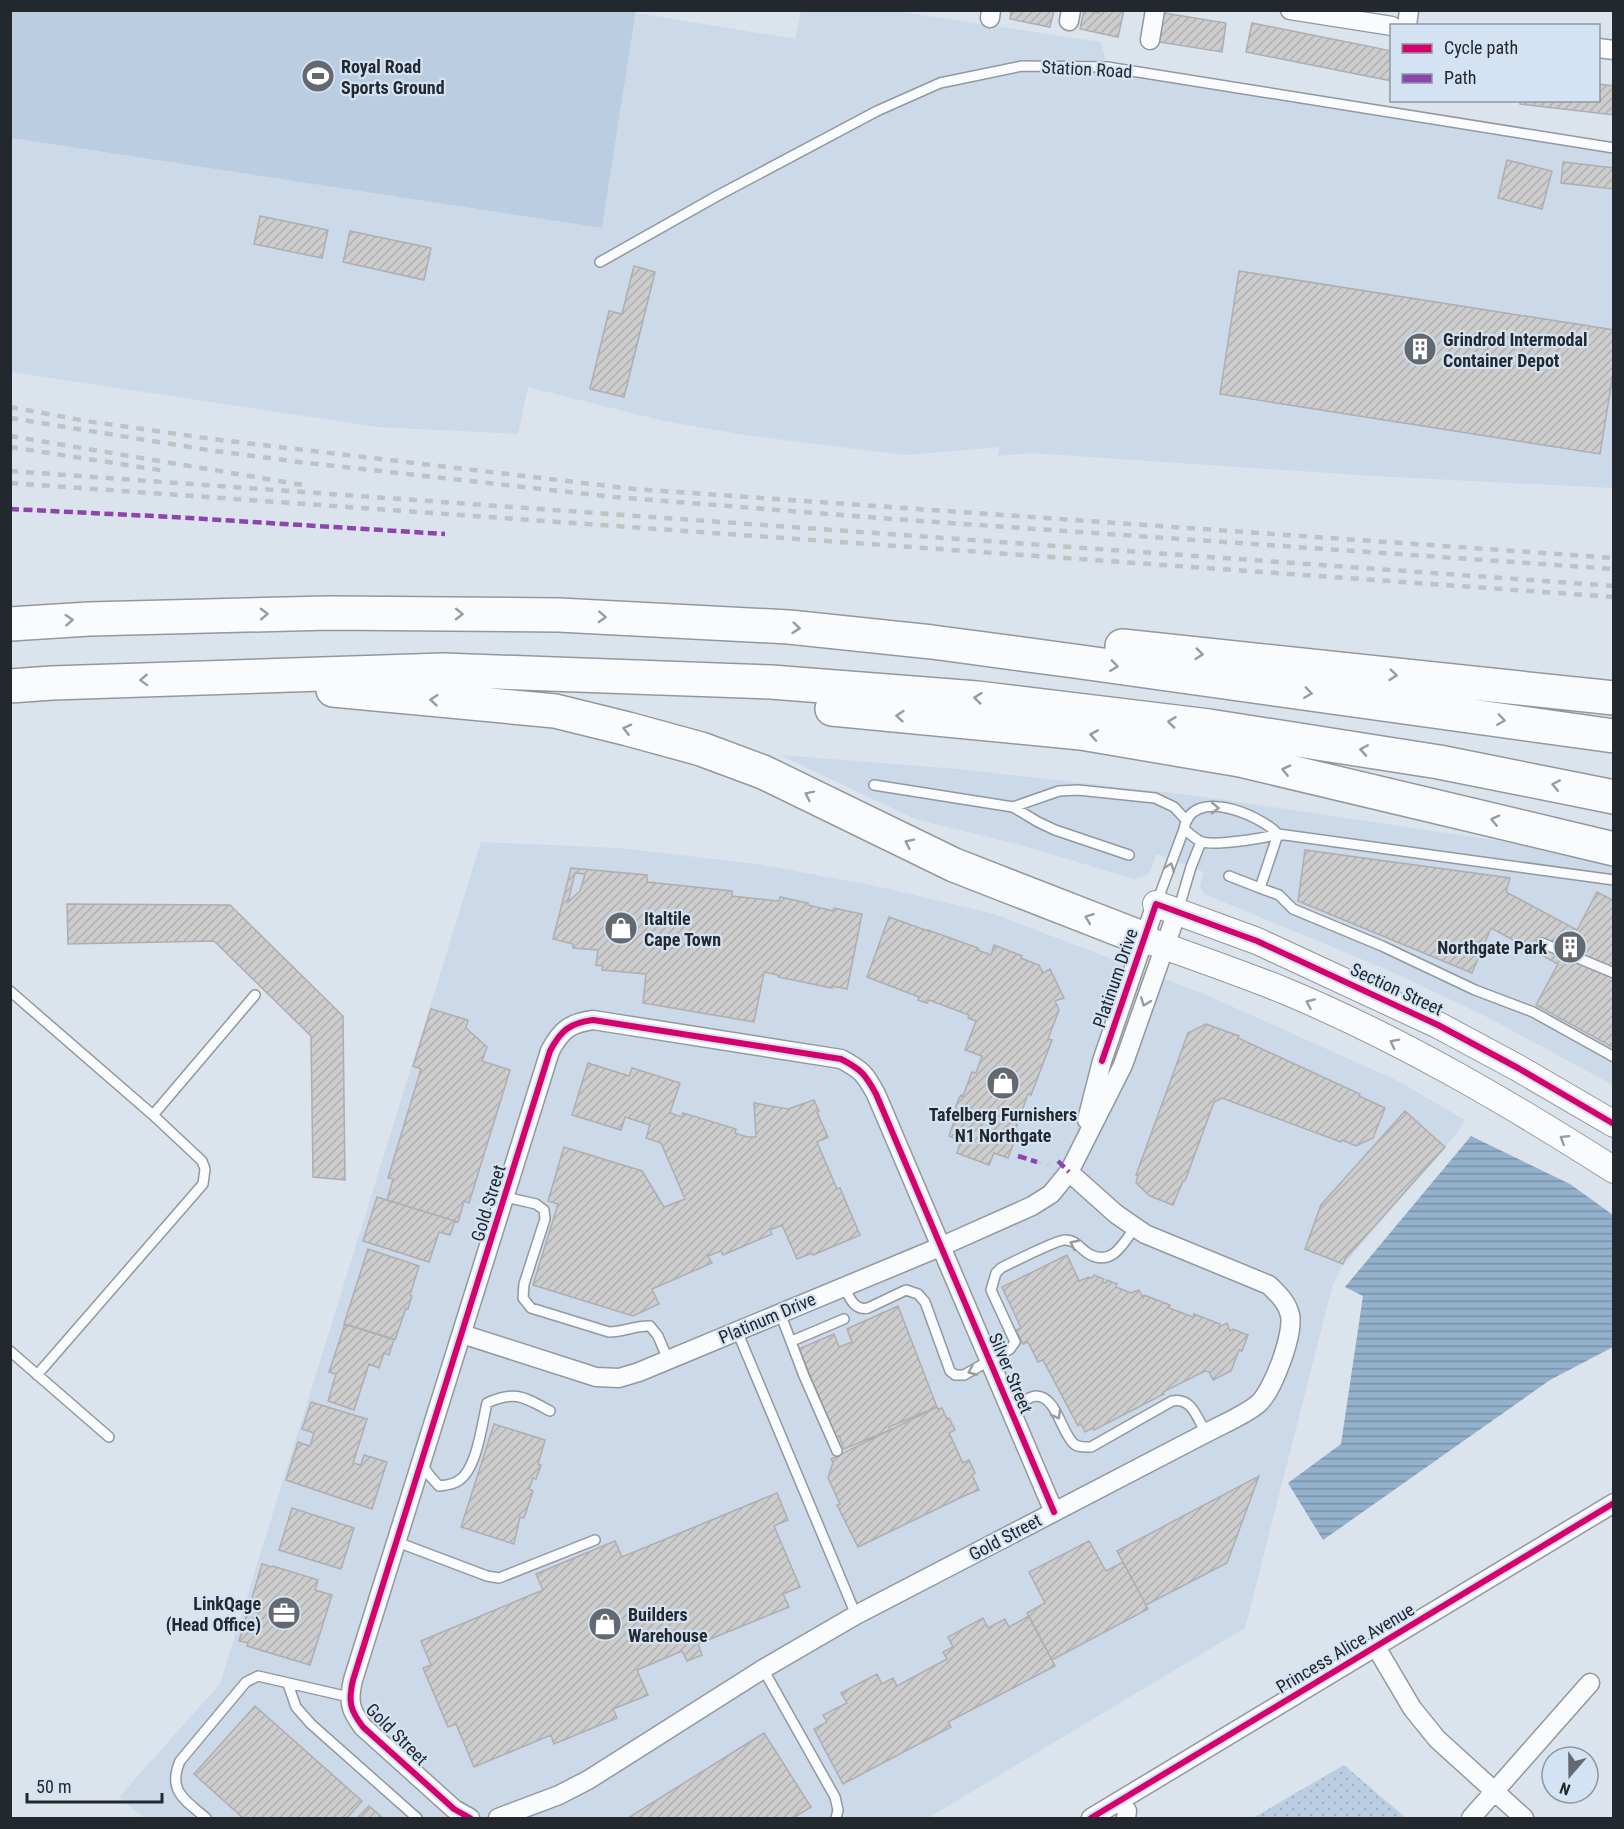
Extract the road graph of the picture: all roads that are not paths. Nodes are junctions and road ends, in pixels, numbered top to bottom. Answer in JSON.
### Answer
{"nodes":[{"id":1,"x":1155,"y":10,"type":"edge"},
{"id":2,"x":1290,"y":10,"type":"edge"},
{"id":3,"x":1324,"y":13,"type":"edge"},
{"id":4,"x":1390,"y":26,"type":"edge"},
{"id":5,"x":1150,"y":40,"type":"dead end"},
{"id":6,"x":1614,"y":148,"type":"edge"},
{"id":7,"x":600,"y":262,"type":"dead end"},
{"id":8,"x":10,"y":624,"type":"edge"},
{"id":9,"x":932,"y":642,"type":"junction"},
{"id":10,"x":443,"y":670,"type":"junction"},
{"id":11,"x":202,"y":678,"type":"junction"},
{"id":12,"x":10,"y":686,"type":"edge"},
{"id":13,"x":1614,"y":698,"type":"edge"},
{"id":14,"x":1614,"y":736,"type":"edge"},
{"id":15,"x":874,"y":785,"type":"dead end"},
{"id":16,"x":1614,"y":797,"type":"edge"},
{"id":17,"x":1013,"y":807,"type":"junction"},
{"id":18,"x":1185,"y":824,"type":"junction"},
{"id":19,"x":1278,"y":834,"type":"junction"},
{"id":20,"x":1201,"y":842,"type":"junction"},
{"id":21,"x":1614,"y":849,"type":"edge"},
{"id":22,"x":1129,"y":855,"type":"dead end"},
{"id":23,"x":1229,"y":876,"type":"dead end"},
{"id":24,"x":1614,"y":880,"type":"edge"},
{"id":25,"x":1260,"y":888,"type":"junction"},
{"id":26,"x":1166,"y":908,"type":"junction"},
{"id":27,"x":1154,"y":943,"type":"junction"},
{"id":28,"x":1542,"y":943,"type":"dead end"},
{"id":29,"x":1614,"y":973,"type":"edge"},
{"id":30,"x":10,"y":991,"type":"edge"},
{"id":31,"x":255,"y":995,"type":"dead end"},
{"id":32,"x":1614,"y":1057,"type":"edge"},
{"id":33,"x":153,"y":1115,"type":"junction"},
{"id":34,"x":1614,"y":1124,"type":"edge"},
{"id":35,"x":1064,"y":1166,"type":"junction"},
{"id":36,"x":1614,"y":1170,"type":"edge"},
{"id":37,"x":505,"y":1197,"type":"junction"},
{"id":38,"x":1135,"y":1227,"type":"junction"},
{"id":39,"x":940,"y":1247,"type":"junction"},
{"id":40,"x":844,"y":1286,"type":"junction"},
{"id":41,"x":780,"y":1313,"type":"junction"},
{"id":42,"x":844,"y":1319,"type":"dead end"},
{"id":43,"x":737,"y":1331,"type":"junction"},
{"id":44,"x":462,"y":1334,"type":"junction"},
{"id":45,"x":792,"y":1341,"type":"junction"},
{"id":46,"x":10,"y":1351,"type":"edge"},
{"id":47,"x":668,"y":1360,"type":"junction"},
{"id":48,"x":990,"y":1360,"type":"junction"},
{"id":49,"x":37,"y":1375,"type":"junction"},
{"id":50,"x":1010,"y":1408,"type":"junction"},
{"id":51,"x":550,"y":1410,"type":"dead end"},
{"id":52,"x":1206,"y":1433,"type":"junction"},
{"id":53,"x":109,"y":1437,"type":"dead end"},
{"id":54,"x":837,"y":1451,"type":"dead end"},
{"id":55,"x":421,"y":1464,"type":"junction"},
{"id":56,"x":1614,"y":1503,"type":"edge"},
{"id":57,"x":1053,"y":1512,"type":"junction"},
{"id":58,"x":595,"y":1540,"type":"dead end"},
{"id":59,"x":397,"y":1542,"type":"junction"},
{"id":60,"x":856,"y":1615,"type":"junction"},
{"id":61,"x":1376,"y":1647,"type":"junction"},
{"id":62,"x":763,"y":1669,"type":"junction"},
{"id":63,"x":1590,"y":1683,"type":"dead end"},
{"id":64,"x":288,"y":1684,"type":"junction"},
{"id":65,"x":349,"y":1697,"type":"junction"},
{"id":66,"x":1496,"y":1792,"type":"junction"},
{"id":67,"x":1120,"y":1801,"type":"junction"},
{"id":68,"x":206,"y":1818,"type":"edge"},
{"id":69,"x":417,"y":1818,"type":"edge"},
{"id":70,"x":470,"y":1818,"type":"edge"},
{"id":71,"x":498,"y":1818,"type":"edge"},
{"id":72,"x":836,"y":1818,"type":"edge"},
{"id":73,"x":1091,"y":1818,"type":"edge"},
{"id":74,"x":1126,"y":1818,"type":"edge"},
{"id":75,"x":1471,"y":1818,"type":"edge"},
{"id":76,"x":1524,"y":1818,"type":"edge"}],
"edges":[{"from":1,"to":5,"type":"street"},
{"from":2,"to":3,"type":"street"},
{"from":3,"to":4,"type":"street"},
{"from":6,"to":7,"type":"lane","name":"Station Road"},
{"from":8,"to":9,"type":"highway","one_way":true},
{"from":9,"to":13,"type":"highway","one_way":true},
{"from":9,"to":14,"type":"highway","one_way":true},
{"from":10,"to":11,"type":"highway"},
{"from":16,"to":10,"type":"highway","one_way":true},
{"from":21,"to":10,"type":"highway","one_way":true},
{"from":11,"to":12,"type":"highway","one_way":true},
{"from":27,"to":11,"type":"highway","one_way":true},
{"from":15,"to":17,"type":"lane"},
{"from":17,"to":18,"type":"lane"},
{"from":17,"to":22,"type":"lane"},
{"from":18,"to":19,"type":"lane","one_way":true},
{"from":18,"to":20,"type":"lane"},
{"from":26,"to":18,"type":"lane","one_way":true},
{"from":19,"to":20,"type":"lane"},
{"from":19,"to":24,"type":"lane"},
{"from":19,"to":25,"type":"lane"},
{"from":20,"to":26,"type":"lane"},
{"from":23,"to":25,"type":"lane"},
{"from":25,"to":32,"type":"lane"},
{"from":26,"to":27,"type":"street","name":"Platinum Drive"},
{"from":26,"to":34,"type":"street","name":"Section Street"},
{"from":27,"to":35,"type":"street","name":"Platinum Drive"},
{"from":36,"to":27,"type":"street","one_way":true},
{"from":28,"to":29,"type":"lane"},
{"from":30,"to":33,"type":"lane"},
{"from":31,"to":33,"type":"lane"},
{"from":33,"to":49,"type":"lane"},
{"from":35,"to":38,"type":"street","name":"Gold Street"},
{"from":35,"to":39,"type":"street","name":"Platinum Drive"},
{"from":37,"to":39,"type":"street","name":"Gold Street"},
{"from":37,"to":44,"type":"street","name":"Gold Street"},
{"from":37,"to":47,"type":"lane"},
{"from":38,"to":48,"type":"lane","one_way":true},
{"from":38,"to":52,"type":"street","name":"Gold Street"},
{"from":39,"to":40,"type":"street","name":"Platinum Drive"},
{"from":39,"to":48,"type":"street","name":"Silver Street"},
{"from":40,"to":41,"type":"street","name":"Platinum Drive"},
{"from":48,"to":40,"type":"lane","one_way":true},
{"from":41,"to":43,"type":"street","name":"Platinum Drive"},
{"from":41,"to":45,"type":"lane"},
{"from":42,"to":45,"type":"lane"},
{"from":43,"to":47,"type":"street","name":"Platinum Drive"},
{"from":43,"to":60,"type":"lane"},
{"from":44,"to":47,"type":"street","name":"Platinum Drive"},
{"from":44,"to":55,"type":"street","name":"Gold Street"},
{"from":45,"to":54,"type":"lane"},
{"from":46,"to":49,"type":"lane"},
{"from":48,"to":50,"type":"street","name":"Silver Street"},
{"from":49,"to":53,"type":"lane"},
{"from":50,"to":52,"type":"lane","one_way":true},
{"from":50,"to":57,"type":"street","name":"Silver Street"},
{"from":51,"to":55,"type":"lane"},
{"from":52,"to":57,"type":"street","name":"Gold Street"},
{"from":55,"to":59,"type":"street","name":"Gold Street"},
{"from":56,"to":61,"type":"street","name":"Princess Alice Avenue"},
{"from":57,"to":60,"type":"street","name":"Gold Street"},
{"from":58,"to":59,"type":"lane"},
{"from":59,"to":65,"type":"street","name":"Gold Street"},
{"from":60,"to":62,"type":"street","name":"Gold Street"},
{"from":61,"to":66,"type":"street"},
{"from":61,"to":67,"type":"street","name":"Princess Alice Avenue"},
{"from":62,"to":71,"type":"street","name":"Gold Street"},
{"from":62,"to":72,"type":"lane"},
{"from":63,"to":66,"type":"street"},
{"from":64,"to":65,"type":"lane"},
{"from":64,"to":68,"type":"lane"},
{"from":64,"to":69,"type":"lane"},
{"from":65,"to":70,"type":"street","name":"Gold Street"},
{"from":66,"to":75,"type":"street"},
{"from":66,"to":76,"type":"street"},
{"from":67,"to":73,"type":"street","name":"Princess Alice Avenue"},
{"from":67,"to":74,"type":"street"}]}
